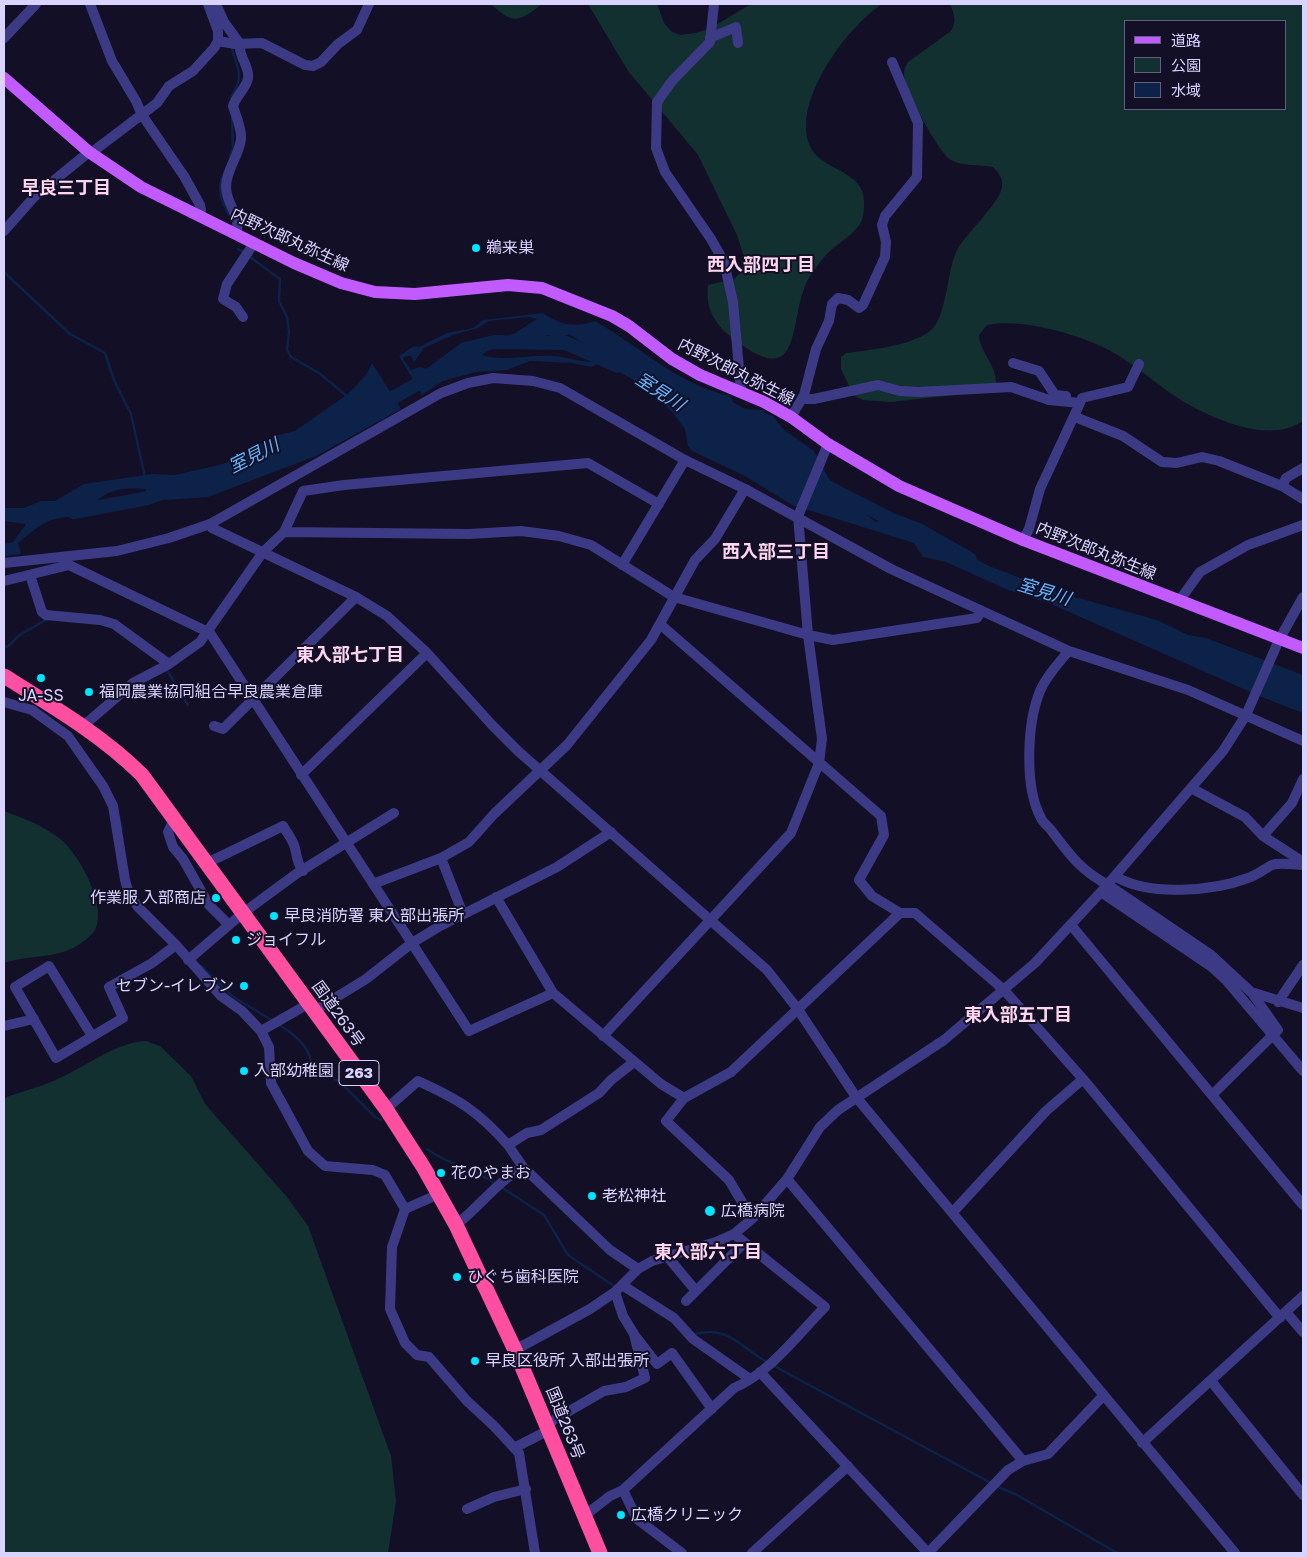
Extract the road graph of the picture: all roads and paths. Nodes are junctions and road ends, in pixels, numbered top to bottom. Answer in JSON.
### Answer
{"nodes":[{"id":1,"x":36,"y":4,"type":"edge"},
{"id":2,"x":90,"y":4,"type":"edge"},
{"id":3,"x":208,"y":4,"type":"edge"},
{"id":4,"x":216,"y":4,"type":"edge"},
{"id":5,"x":369,"y":4,"type":"edge"},
{"id":6,"x":714,"y":4,"type":"edge"},
{"id":7,"x":4,"y":38,"type":"edge"},
{"id":8,"x":710,"y":38,"type":"junction"},
{"id":9,"x":218,"y":41,"type":"junction"},
{"id":10,"x":738,"y":43,"type":"dead end"},
{"id":11,"x":240,"y":44,"type":"junction"},
{"id":12,"x":892,"y":62,"type":"dead end"},
{"id":13,"x":4,"y":78,"type":"edge"},
{"id":14,"x":142,"y":115,"type":"junction"},
{"id":15,"x":90,"y":152,"type":"junction"},
{"id":16,"x":198,"y":216,"type":"junction"},
{"id":17,"x":4,"y":231,"type":"edge"},
{"id":18,"x":236,"y":234,"type":"junction"},
{"id":19,"x":250,"y":252,"type":"junction"},
{"id":20,"x":243,"y":317,"type":"dead end"},
{"id":21,"x":1013,"y":363,"type":"dead end"},
{"id":22,"x":1139,"y":364,"type":"dead end"},
{"id":23,"x":741,"y":391,"type":"junction"},
{"id":24,"x":802,"y":399,"type":"junction"},
{"id":25,"x":1081,"y":401,"type":"junction"},
{"id":26,"x":791,"y":417,"type":"junction"},
{"id":27,"x":1075,"y":417,"type":"junction"},
{"id":28,"x":828,"y":446,"type":"junction"},
{"id":29,"x":685,"y":460,"type":"junction"},
{"id":30,"x":1303,"y":468,"type":"edge"},
{"id":31,"x":1282,"y":486,"type":"junction"},
{"id":32,"x":745,"y":489,"type":"junction"},
{"id":33,"x":1303,"y":499,"type":"edge"},
{"id":34,"x":659,"y":504,"type":"junction"},
{"id":35,"x":799,"y":518,"type":"junction"},
{"id":36,"x":210,"y":524,"type":"junction"},
{"id":37,"x":1303,"y":525,"type":"edge"},
{"id":38,"x":284,"y":532,"type":"junction"},
{"id":39,"x":1023,"y":540,"type":"junction"},
{"id":40,"x":263,"y":552,"type":"junction"},
{"id":41,"x":4,"y":563,"type":"edge"},
{"id":42,"x":622,"y":566,"type":"junction"},
{"id":43,"x":30,"y":575,"type":"junction"},
{"id":44,"x":4,"y":581,"type":"edge"},
{"id":45,"x":674,"y":597,"type":"junction"},
{"id":46,"x":1303,"y":597,"type":"edge"},
{"id":47,"x":356,"y":598,"type":"junction"},
{"id":48,"x":1180,"y":602,"type":"junction"},
{"id":49,"x":982,"y":612,"type":"junction"},
{"id":50,"x":661,"y":625,"type":"junction"},
{"id":51,"x":207,"y":632,"type":"junction"},
{"id":52,"x":808,"y":635,"type":"junction"},
{"id":53,"x":1277,"y":645,"type":"junction"},
{"id":54,"x":1303,"y":648,"type":"edge"},
{"id":55,"x":1069,"y":651,"type":"junction"},
{"id":56,"x":427,"y":653,"type":"junction"},
{"id":57,"x":169,"y":664,"type":"junction"},
{"id":58,"x":4,"y":676,"type":"edge"},
{"id":59,"x":253,"y":699,"type":"junction"},
{"id":60,"x":4,"y":702,"type":"edge"},
{"id":61,"x":1247,"y":712,"type":"junction"},
{"id":62,"x":214,"y":726,"type":"dead end"},
{"id":63,"x":76,"y":730,"type":"junction"},
{"id":64,"x":1303,"y":741,"type":"edge"},
{"id":65,"x":819,"y":763,"type":"junction"},
{"id":66,"x":540,"y":771,"type":"junction"},
{"id":67,"x":301,"y":775,"type":"junction"},
{"id":68,"x":1303,"y":779,"type":"edge"},
{"id":69,"x":1191,"y":788,"type":"junction"},
{"id":70,"x":394,"y":812,"type":"dead end"},
{"id":71,"x":177,"y":822,"type":"junction"},
{"id":72,"x":611,"y":832,"type":"junction"},
{"id":73,"x":1263,"y":836,"type":"junction"},
{"id":74,"x":346,"y":843,"type":"junction"},
{"id":75,"x":441,"y":858,"type":"junction"},
{"id":76,"x":207,"y":863,"type":"junction"},
{"id":77,"x":1303,"y":864,"type":"edge"},
{"id":78,"x":303,"y":871,"type":"junction"},
{"id":79,"x":1115,"y":876,"type":"junction"},
{"id":80,"x":373,"y":884,"type":"junction"},
{"id":81,"x":1104,"y":889,"type":"junction"},
{"id":82,"x":496,"y":898,"type":"junction"},
{"id":83,"x":243,"y":913,"type":"junction"},
{"id":84,"x":900,"y":913,"type":"junction"},
{"id":85,"x":463,"y":914,"type":"junction"},
{"id":86,"x":712,"y":920,"type":"junction"},
{"id":87,"x":229,"y":925,"type":"junction"},
{"id":88,"x":1071,"y":926,"type":"junction"},
{"id":89,"x":412,"y":943,"type":"junction"},
{"id":90,"x":176,"y":945,"type":"junction"},
{"id":91,"x":188,"y":960,"type":"junction"},
{"id":92,"x":1303,"y":965,"type":"edge"},
{"id":93,"x":1004,"y":990,"type":"junction"},
{"id":94,"x":1251,"y":992,"type":"junction"},
{"id":95,"x":553,"y":993,"type":"junction"},
{"id":96,"x":1278,"y":1002,"type":"junction"},
{"id":97,"x":311,"y":1007,"type":"junction"},
{"id":98,"x":797,"y":1008,"type":"junction"},
{"id":99,"x":1303,"y":1008,"type":"edge"},
{"id":100,"x":34,"y":1020,"type":"junction"},
{"id":101,"x":4,"y":1026,"type":"edge"},
{"id":102,"x":261,"y":1030,"type":"junction"},
{"id":103,"x":1274,"y":1035,"type":"junction"},
{"id":104,"x":92,"y":1036,"type":"junction"},
{"id":105,"x":603,"y":1036,"type":"junction"},
{"id":106,"x":634,"y":1062,"type":"junction"},
{"id":107,"x":1303,"y":1071,"type":"edge"},
{"id":108,"x":1083,"y":1079,"type":"junction"},
{"id":109,"x":1213,"y":1094,"type":"junction"},
{"id":110,"x":856,"y":1097,"type":"junction"},
{"id":111,"x":684,"y":1098,"type":"junction"},
{"id":112,"x":386,"y":1109,"type":"junction"},
{"id":113,"x":508,"y":1145,"type":"junction"},
{"id":114,"x":522,"y":1167,"type":"junction"},
{"id":115,"x":787,"y":1179,"type":"junction"},
{"id":116,"x":439,"y":1194,"type":"junction"},
{"id":117,"x":1303,"y":1205,"type":"edge"},
{"id":118,"x":405,"y":1209,"type":"junction"},
{"id":119,"x":952,"y":1212,"type":"junction"},
{"id":120,"x":752,"y":1219,"type":"junction"},
{"id":121,"x":456,"y":1226,"type":"junction"},
{"id":122,"x":734,"y":1234,"type":"junction"},
{"id":123,"x":744,"y":1243,"type":"junction"},
{"id":124,"x":666,"y":1255,"type":"junction"},
{"id":125,"x":638,"y":1269,"type":"junction"},
{"id":126,"x":618,"y":1289,"type":"junction"},
{"id":127,"x":696,"y":1290,"type":"junction"},
{"id":128,"x":1303,"y":1296,"type":"edge"},
{"id":129,"x":686,"y":1301,"type":"dead end"},
{"id":130,"x":1283,"y":1315,"type":"junction"},
{"id":131,"x":1303,"y":1332,"type":"edge"},
{"id":132,"x":634,"y":1334,"type":"junction"},
{"id":133,"x":515,"y":1350,"type":"junction"},
{"id":134,"x":762,"y":1370,"type":"junction"},
{"id":135,"x":750,"y":1379,"type":"junction"},
{"id":136,"x":1211,"y":1381,"type":"junction"},
{"id":137,"x":1103,"y":1396,"type":"junction"},
{"id":138,"x":712,"y":1409,"type":"junction"},
{"id":139,"x":548,"y":1427,"type":"junction"},
{"id":140,"x":1142,"y":1443,"type":"junction"},
{"id":141,"x":514,"y":1448,"type":"junction"},
{"id":142,"x":1022,"y":1460,"type":"junction"},
{"id":143,"x":848,"y":1466,"type":"junction"},
{"id":144,"x":526,"y":1489,"type":"junction"},
{"id":145,"x":623,"y":1490,"type":"junction"},
{"id":146,"x":1303,"y":1495,"type":"edge"},
{"id":147,"x":467,"y":1509,"type":"dead end"},
{"id":148,"x":584,"y":1516,"type":"junction"},
{"id":149,"x":536,"y":1553,"type":"edge"},
{"id":150,"x":600,"y":1553,"type":"edge"},
{"id":151,"x":682,"y":1553,"type":"edge"},
{"id":152,"x":752,"y":1553,"type":"edge"},
{"id":153,"x":928,"y":1553,"type":"edge"},
{"id":154,"x":1235,"y":1553,"type":"edge"}],
"edges":[{"from":1,"to":7,"type":"street"},
{"from":2,"to":14,"type":"street"},
{"from":3,"to":9,"type":"street"},
{"from":4,"to":11,"type":"street"},
{"from":5,"to":11,"type":"street"},
{"from":6,"to":8,"type":"street"},
{"from":8,"to":10,"type":"street"},
{"from":8,"to":23,"type":"street"},
{"from":9,"to":11,"type":"street"},
{"from":9,"to":14,"type":"street"},
{"from":11,"to":18,"type":"street"},
{"from":12,"to":24,"type":"street"},
{"from":13,"to":15,"type":"main road","name":"内野次郎丸弥生線"},
{"from":14,"to":15,"type":"street"},
{"from":14,"to":16,"type":"street"},
{"from":15,"to":16,"type":"main road","name":"内野次郎丸弥生線"},
{"from":15,"to":17,"type":"street"},
{"from":16,"to":18,"type":"main road","name":"内野次郎丸弥生線"},
{"from":18,"to":19,"type":"main road","name":"内野次郎丸弥生線"},
{"from":19,"to":20,"type":"street"},
{"from":19,"to":23,"type":"main road","name":"内野次郎丸弥生線"},
{"from":21,"to":25,"type":"street"},
{"from":22,"to":25,"type":"street"},
{"from":23,"to":26,"type":"main road","name":"内野次郎丸弥生線"},
{"from":24,"to":25,"type":"street"},
{"from":24,"to":26,"type":"street"},
{"from":25,"to":27,"type":"street"},
{"from":26,"to":28,"type":"main road","name":"内野次郎丸弥生線"},
{"from":27,"to":31,"type":"street"},
{"from":27,"to":39,"type":"street"},
{"from":28,"to":35,"type":"street"},
{"from":28,"to":39,"type":"main road","name":"内野次郎丸弥生線"},
{"from":29,"to":32,"type":"street"},
{"from":29,"to":34,"type":"street"},
{"from":29,"to":36,"type":"street"},
{"from":30,"to":31,"type":"street"},
{"from":31,"to":33,"type":"street"},
{"from":32,"to":35,"type":"street"},
{"from":32,"to":45,"type":"street"},
{"from":34,"to":38,"type":"street"},
{"from":34,"to":42,"type":"street"},
{"from":35,"to":49,"type":"street"},
{"from":35,"to":52,"type":"street"},
{"from":36,"to":40,"type":"street"},
{"from":36,"to":41,"type":"street"},
{"from":37,"to":48,"type":"street"},
{"from":38,"to":40,"type":"street"},
{"from":38,"to":42,"type":"street"},
{"from":39,"to":48,"type":"main road","name":"内野次郎丸弥生線"},
{"from":40,"to":47,"type":"street"},
{"from":40,"to":51,"type":"street"},
{"from":42,"to":45,"type":"street"},
{"from":43,"to":44,"type":"street"},
{"from":43,"to":51,"type":"street"},
{"from":43,"to":57,"type":"street"},
{"from":45,"to":50,"type":"street"},
{"from":45,"to":52,"type":"street"},
{"from":46,"to":53,"type":"street"},
{"from":47,"to":56,"type":"street"},
{"from":47,"to":59,"type":"street"},
{"from":48,"to":53,"type":"main road","name":"内野次郎丸弥生線"},
{"from":49,"to":52,"type":"street"},
{"from":49,"to":55,"type":"street"},
{"from":50,"to":65,"type":"street"},
{"from":50,"to":66,"type":"street"},
{"from":51,"to":57,"type":"street"},
{"from":51,"to":59,"type":"street"},
{"from":52,"to":65,"type":"street"},
{"from":53,"to":54,"type":"main road","name":"内野次郎丸弥生線"},
{"from":53,"to":61,"type":"street"},
{"from":55,"to":61,"type":"street"},
{"from":55,"to":81,"type":"street"},
{"from":56,"to":66,"type":"street"},
{"from":56,"to":67,"type":"street"},
{"from":57,"to":63,"type":"street"},
{"from":58,"to":63,"type":"highway","name":"国道263号","number":"263"},
{"from":59,"to":62,"type":"street"},
{"from":59,"to":67,"type":"street"},
{"from":60,"to":63,"type":"street"},
{"from":61,"to":64,"type":"street"},
{"from":61,"to":69,"type":"street"},
{"from":63,"to":71,"type":"highway","name":"国道263号","number":"263"},
{"from":63,"to":90,"type":"street"},
{"from":65,"to":84,"type":"street"},
{"from":65,"to":86,"type":"street"},
{"from":66,"to":72,"type":"street"},
{"from":66,"to":75,"type":"street"},
{"from":67,"to":74,"type":"street"},
{"from":68,"to":73,"type":"street"},
{"from":69,"to":73,"type":"street"},
{"from":69,"to":79,"type":"street"},
{"from":70,"to":74,"type":"street"},
{"from":71,"to":76,"type":"highway","name":"国道263号","number":"263"},
{"from":71,"to":87,"type":"street"},
{"from":72,"to":82,"type":"street"},
{"from":72,"to":86,"type":"street"},
{"from":73,"to":77,"type":"street"},
{"from":74,"to":78,"type":"street"},
{"from":74,"to":80,"type":"street"},
{"from":75,"to":80,"type":"street"},
{"from":75,"to":85,"type":"street"},
{"from":76,"to":78,"type":"street"},
{"from":76,"to":83,"type":"highway","name":"国道263号","number":"263"},
{"from":77,"to":79,"type":"street"},
{"from":78,"to":83,"type":"street"},
{"from":79,"to":81,"type":"street"},
{"from":80,"to":89,"type":"street"},
{"from":81,"to":88,"type":"street"},
{"from":81,"to":94,"type":"street"},
{"from":81,"to":103,"type":"street"},
{"from":82,"to":85,"type":"street"},
{"from":82,"to":95,"type":"street"},
{"from":83,"to":87,"type":"street"},
{"from":83,"to":97,"type":"highway","name":"国道263号","number":"263"},
{"from":84,"to":93,"type":"street"},
{"from":84,"to":98,"type":"street"},
{"from":85,"to":89,"type":"street"},
{"from":86,"to":98,"type":"street"},
{"from":86,"to":105,"type":"street"},
{"from":87,"to":91,"type":"street"},
{"from":88,"to":93,"type":"street"},
{"from":88,"to":109,"type":"street"},
{"from":89,"to":95,"type":"street"},
{"from":89,"to":97,"type":"street"},
{"from":90,"to":91,"type":"street"},
{"from":90,"to":104,"type":"street"},
{"from":91,"to":102,"type":"street"},
{"from":92,"to":96,"type":"street"},
{"from":93,"to":108,"type":"street"},
{"from":93,"to":110,"type":"street"},
{"from":94,"to":96,"type":"street"},
{"from":94,"to":103,"type":"street"},
{"from":95,"to":105,"type":"street"},
{"from":96,"to":99,"type":"street"},
{"from":97,"to":102,"type":"street"},
{"from":97,"to":112,"type":"highway","name":"国道263号","number":"263"},
{"from":98,"to":110,"type":"street"},
{"from":98,"to":111,"type":"street"},
{"from":100,"to":101,"type":"street"},
{"from":100,"to":104,"type":"street"},
{"from":100,"to":104,"type":"street"},
{"from":102,"to":118,"type":"street"},
{"from":103,"to":107,"type":"street"},
{"from":103,"to":109,"type":"street"},
{"from":105,"to":106,"type":"street"},
{"from":106,"to":111,"type":"street"},
{"from":106,"to":113,"type":"street"},
{"from":108,"to":119,"type":"street"},
{"from":108,"to":130,"type":"street"},
{"from":109,"to":117,"type":"street"},
{"from":110,"to":115,"type":"street"},
{"from":110,"to":119,"type":"street"},
{"from":111,"to":120,"type":"street"},
{"from":112,"to":113,"type":"street"},
{"from":112,"to":116,"type":"highway","name":"国道263号","number":"263"},
{"from":113,"to":114,"type":"street"},
{"from":114,"to":121,"type":"street"},
{"from":114,"to":125,"type":"street"},
{"from":115,"to":120,"type":"street"},
{"from":115,"to":142,"type":"street"},
{"from":116,"to":118,"type":"street"},
{"from":116,"to":121,"type":"highway","name":"国道263号","number":"263"},
{"from":118,"to":141,"type":"street"},
{"from":119,"to":137,"type":"street"},
{"from":120,"to":122,"type":"street"},
{"from":121,"to":133,"type":"highway","name":"国道263号","number":"263"},
{"from":122,"to":123,"type":"street"},
{"from":122,"to":124,"type":"street"},
{"from":123,"to":127,"type":"street"},
{"from":123,"to":134,"type":"street"},
{"from":124,"to":125,"type":"street"},
{"from":124,"to":127,"type":"street"},
{"from":125,"to":126,"type":"street"},
{"from":126,"to":132,"type":"street"},
{"from":126,"to":133,"type":"street"},
{"from":126,"to":135,"type":"street"},
{"from":127,"to":129,"type":"street"},
{"from":128,"to":130,"type":"street"},
{"from":130,"to":131,"type":"street"},
{"from":130,"to":136,"type":"street"},
{"from":132,"to":138,"type":"street"},
{"from":132,"to":139,"type":"street"},
{"from":133,"to":139,"type":"highway","name":"国道263号","number":"263"},
{"from":134,"to":135,"type":"street"},
{"from":134,"to":143,"type":"street"},
{"from":135,"to":138,"type":"street"},
{"from":136,"to":140,"type":"street"},
{"from":136,"to":146,"type":"street"},
{"from":137,"to":140,"type":"street"},
{"from":137,"to":142,"type":"street"},
{"from":138,"to":145,"type":"street"},
{"from":139,"to":141,"type":"street"},
{"from":139,"to":148,"type":"highway","name":"国道263号","number":"263"},
{"from":140,"to":154,"type":"street"},
{"from":141,"to":144,"type":"street"},
{"from":142,"to":153,"type":"street"},
{"from":143,"to":152,"type":"street"},
{"from":143,"to":153,"type":"street"},
{"from":144,"to":147,"type":"street"},
{"from":144,"to":149,"type":"street"},
{"from":145,"to":148,"type":"street"},
{"from":145,"to":151,"type":"street"},
{"from":148,"to":150,"type":"highway","name":"国道263号","number":"263"}]}
